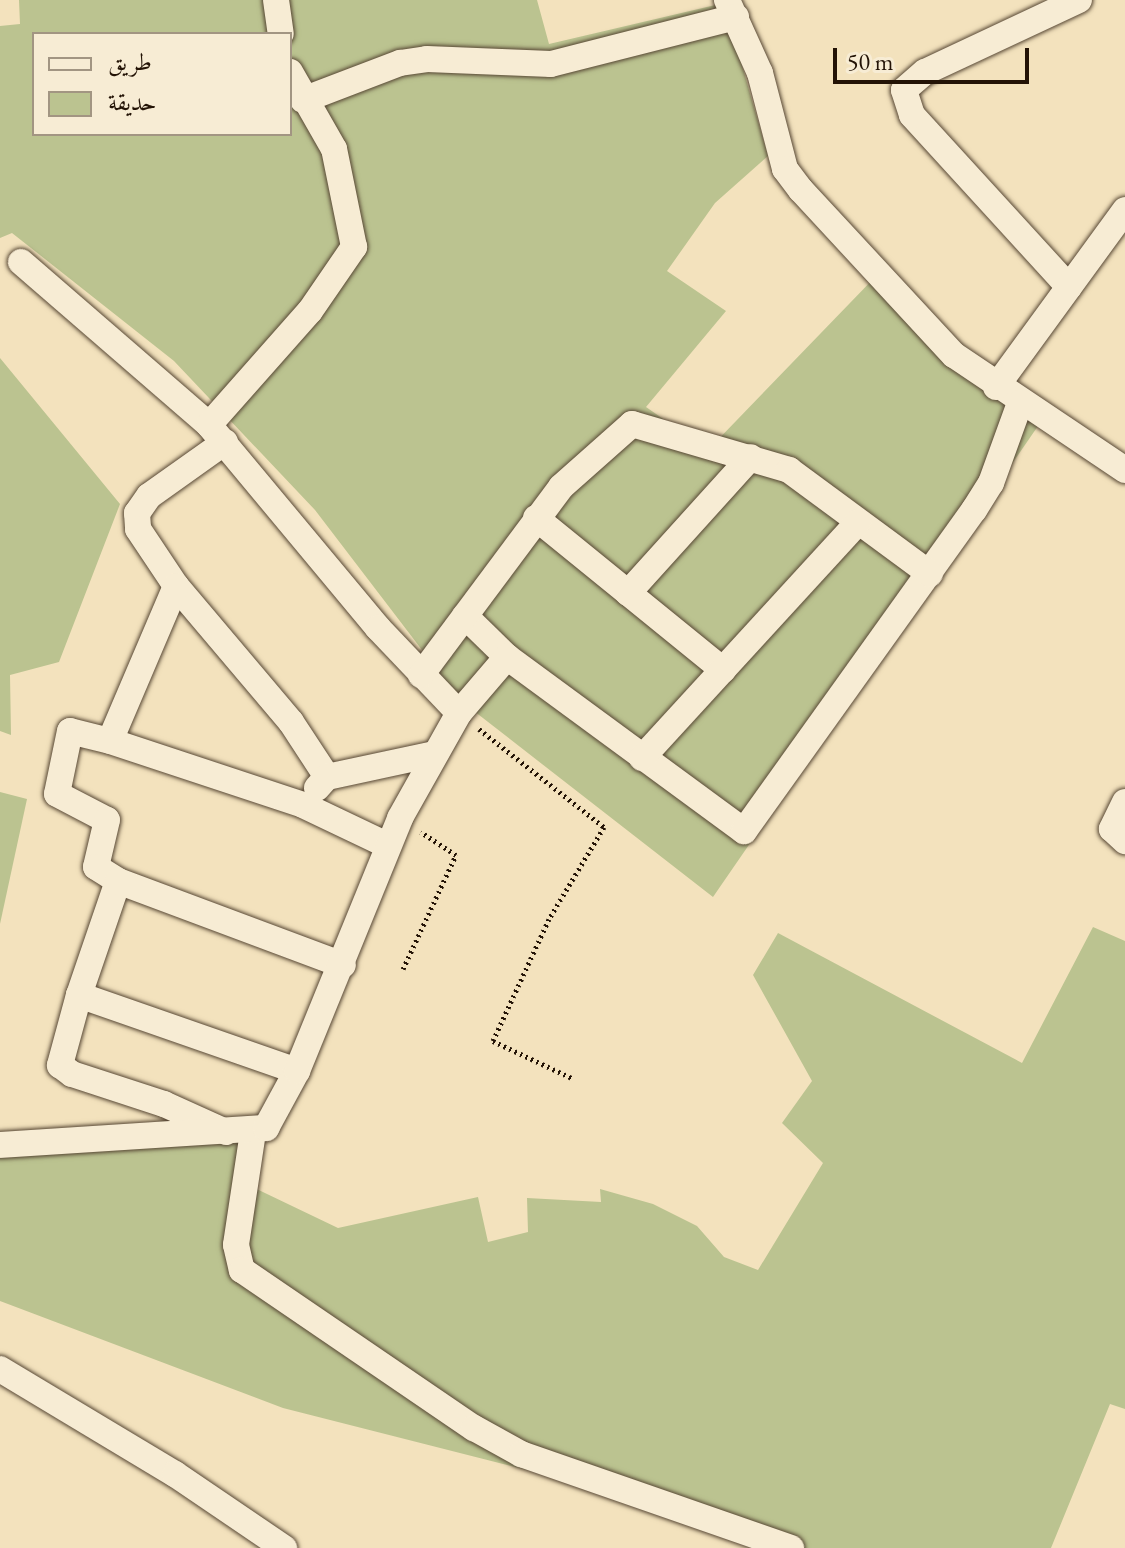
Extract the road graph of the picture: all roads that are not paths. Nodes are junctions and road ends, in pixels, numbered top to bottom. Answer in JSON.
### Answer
{"nodes":[{"id":1,"x":276,"y":0,"type":"edge"},
{"id":2,"x":1079,"y":0,"type":"edge"},
{"id":3,"x":731,"y":9,"type":"edge"},
{"id":4,"x":281,"y":32,"type":"edge"},
{"id":5,"x":292,"y":76,"type":"edge"},
{"id":6,"x":303,"y":100,"type":"junction"},
{"id":7,"x":1125,"y":210,"type":"edge"},
{"id":8,"x":21,"y":262,"type":"dead end"},
{"id":9,"x":1069,"y":287,"type":"junction"},
{"id":10,"x":996,"y":387,"type":"junction"},
{"id":11,"x":1020,"y":403,"type":"junction"},
{"id":12,"x":217,"y":433,"type":"junction"},
{"id":13,"x":751,"y":457,"type":"junction"},
{"id":14,"x":1125,"y":470,"type":"edge"},
{"id":15,"x":536,"y":518,"type":"junction"},
{"id":16,"x":858,"y":522,"type":"junction"},
{"id":17,"x":930,"y":574,"type":"junction"},
{"id":18,"x":176,"y":586,"type":"junction"},
{"id":19,"x":628,"y":593,"type":"junction"},
{"id":20,"x":465,"y":616,"type":"junction"},
{"id":21,"x":507,"y":657,"type":"junction"},
{"id":22,"x":723,"y":670,"type":"junction"},
{"id":23,"x":421,"y":675,"type":"junction"},
{"id":24,"x":459,"y":713,"type":"junction"},
{"id":25,"x":110,"y":741,"type":"junction"},
{"id":26,"x":434,"y":754,"type":"junction"},
{"id":27,"x":642,"y":758,"type":"junction"},
{"id":28,"x":327,"y":777,"type":"junction"},
{"id":29,"x":1125,"y":802,"type":"edge"},
{"id":30,"x":303,"y":805,"type":"junction"},
{"id":31,"x":1125,"y":841,"type":"edge"},
{"id":32,"x":387,"y":845,"type":"junction"},
{"id":33,"x":118,"y":881,"type":"junction"},
{"id":34,"x":343,"y":965,"type":"junction"},
{"id":35,"x":79,"y":995,"type":"junction"},
{"id":36,"x":297,"y":1071,"type":"junction"},
{"id":37,"x":240,"y":1132,"type":"junction"},
{"id":38,"x":0,"y":1145,"type":"edge"},
{"id":39,"x":0,"y":1369,"type":"edge"},
{"id":40,"x":284,"y":1548,"type":"edge"},
{"id":41,"x":791,"y":1548,"type":"edge"}],
"edges":[{"from":1,"to":4,"type":"street"},
{"from":2,"to":9,"type":"street"},
{"from":3,"to":6,"type":"street"},
{"from":3,"to":10,"type":"street"},
{"from":5,"to":6,"type":"street"},
{"from":6,"to":12,"type":"street"},
{"from":7,"to":9,"type":"street"},
{"from":8,"to":12,"type":"street"},
{"from":9,"to":10,"type":"street"},
{"from":10,"to":11,"type":"street"},
{"from":11,"to":14,"type":"street"},
{"from":11,"to":17,"type":"street"},
{"from":12,"to":18,"type":"street"},
{"from":12,"to":23,"type":"street"},
{"from":13,"to":15,"type":"street"},
{"from":13,"to":16,"type":"street"},
{"from":13,"to":19,"type":"street"},
{"from":15,"to":19,"type":"street"},
{"from":15,"to":20,"type":"street"},
{"from":16,"to":17,"type":"street"},
{"from":16,"to":22,"type":"street"},
{"from":17,"to":27,"type":"street"},
{"from":18,"to":25,"type":"street"},
{"from":18,"to":28,"type":"street"},
{"from":19,"to":22,"type":"street"},
{"from":20,"to":21,"type":"street"},
{"from":20,"to":23,"type":"street"},
{"from":21,"to":24,"type":"street"},
{"from":21,"to":27,"type":"street"},
{"from":22,"to":27,"type":"street"},
{"from":23,"to":24,"type":"street"},
{"from":24,"to":26,"type":"street"},
{"from":25,"to":30,"type":"street"},
{"from":25,"to":33,"type":"street"},
{"from":26,"to":28,"type":"street"},
{"from":26,"to":32,"type":"street"},
{"from":28,"to":30,"type":"street"},
{"from":29,"to":31,"type":"street"},
{"from":30,"to":32,"type":"street"},
{"from":32,"to":34,"type":"street"},
{"from":33,"to":34,"type":"street"},
{"from":33,"to":35,"type":"street"},
{"from":34,"to":36,"type":"street"},
{"from":35,"to":36,"type":"street"},
{"from":35,"to":37,"type":"street"},
{"from":36,"to":37,"type":"street"},
{"from":37,"to":38,"type":"street"},
{"from":37,"to":41,"type":"street"},
{"from":39,"to":40,"type":"street"}]}
